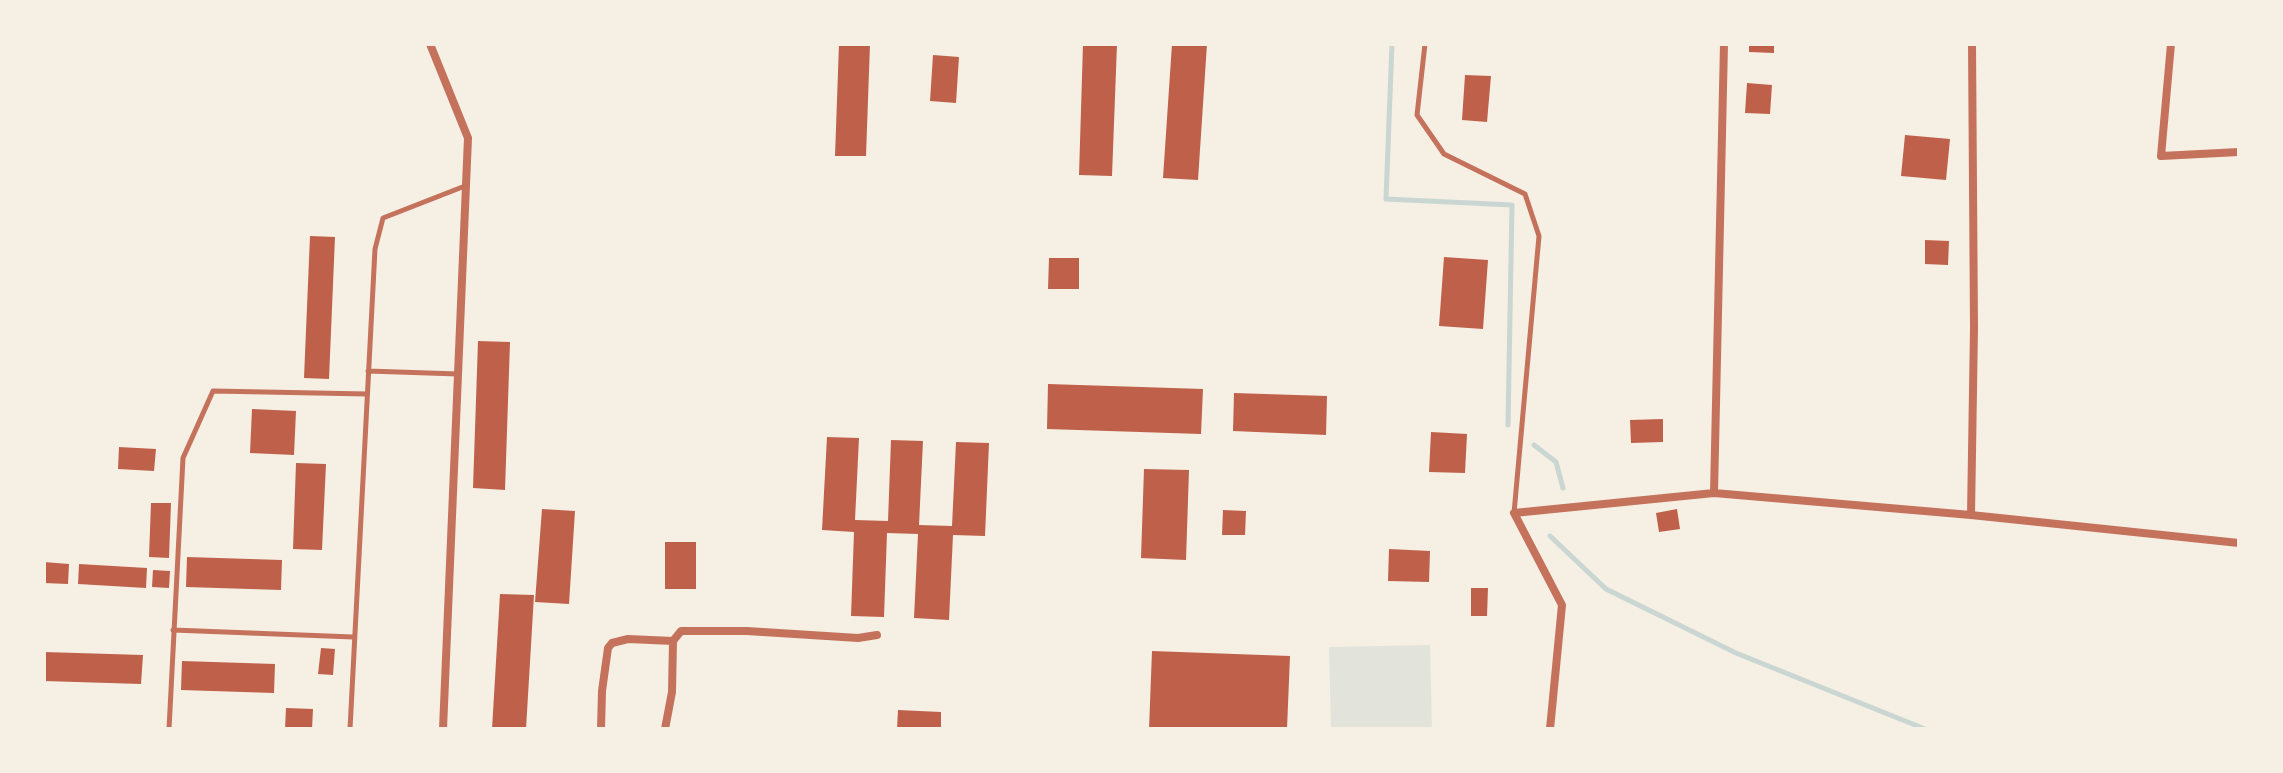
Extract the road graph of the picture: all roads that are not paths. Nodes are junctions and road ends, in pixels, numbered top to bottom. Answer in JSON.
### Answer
{"nodes":[{"id":1,"x":430,"y":44,"type":"edge"},
{"id":2,"x":1425,"y":44,"type":"edge"},
{"id":3,"x":1724,"y":44,"type":"edge"},
{"id":4,"x":1972,"y":44,"type":"edge"},
{"id":5,"x":2171,"y":44,"type":"edge"},
{"id":6,"x":2239,"y":152,"type":"edge"},
{"id":7,"x":465,"y":186,"type":"junction"},
{"id":8,"x":368,"y":371,"type":"junction"},
{"id":9,"x":458,"y":374,"type":"junction"},
{"id":10,"x":367,"y":394,"type":"junction"},
{"id":11,"x":1714,"y":493,"type":"junction"},
{"id":12,"x":1514,"y":513,"type":"junction"},
{"id":13,"x":1971,"y":515,"type":"junction"},
{"id":14,"x":2239,"y":543,"type":"edge"},
{"id":15,"x":173,"y":630,"type":"junction"},
{"id":16,"x":877,"y":635,"type":"dead end"},
{"id":17,"x":353,"y":637,"type":"junction"},
{"id":18,"x":673,"y":641,"type":"junction"},
{"id":19,"x":169,"y":729,"type":"edge"},
{"id":20,"x":350,"y":729,"type":"edge"},
{"id":21,"x":443,"y":729,"type":"edge"},
{"id":22,"x":601,"y":729,"type":"edge"},
{"id":23,"x":665,"y":729,"type":"edge"},
{"id":24,"x":1550,"y":729,"type":"edge"}],
"edges":[{"from":1,"to":7,"type":"street"},
{"from":2,"to":12,"type":"lane"},
{"from":3,"to":11,"type":"street"},
{"from":4,"to":13,"type":"street"},
{"from":5,"to":6,"type":"street"},
{"from":7,"to":8,"type":"lane"},
{"from":7,"to":9,"type":"street"},
{"from":8,"to":9,"type":"lane"},
{"from":8,"to":10,"type":"lane"},
{"from":9,"to":21,"type":"street"},
{"from":10,"to":15,"type":"lane"},
{"from":10,"to":17,"type":"lane"},
{"from":11,"to":12,"type":"street"},
{"from":11,"to":13,"type":"street"},
{"from":12,"to":24,"type":"street"},
{"from":13,"to":14,"type":"street"},
{"from":15,"to":17,"type":"lane"},
{"from":15,"to":19,"type":"lane"},
{"from":16,"to":18,"type":"street"},
{"from":17,"to":20,"type":"lane"},
{"from":18,"to":22,"type":"street"},
{"from":18,"to":23,"type":"street"}]}
